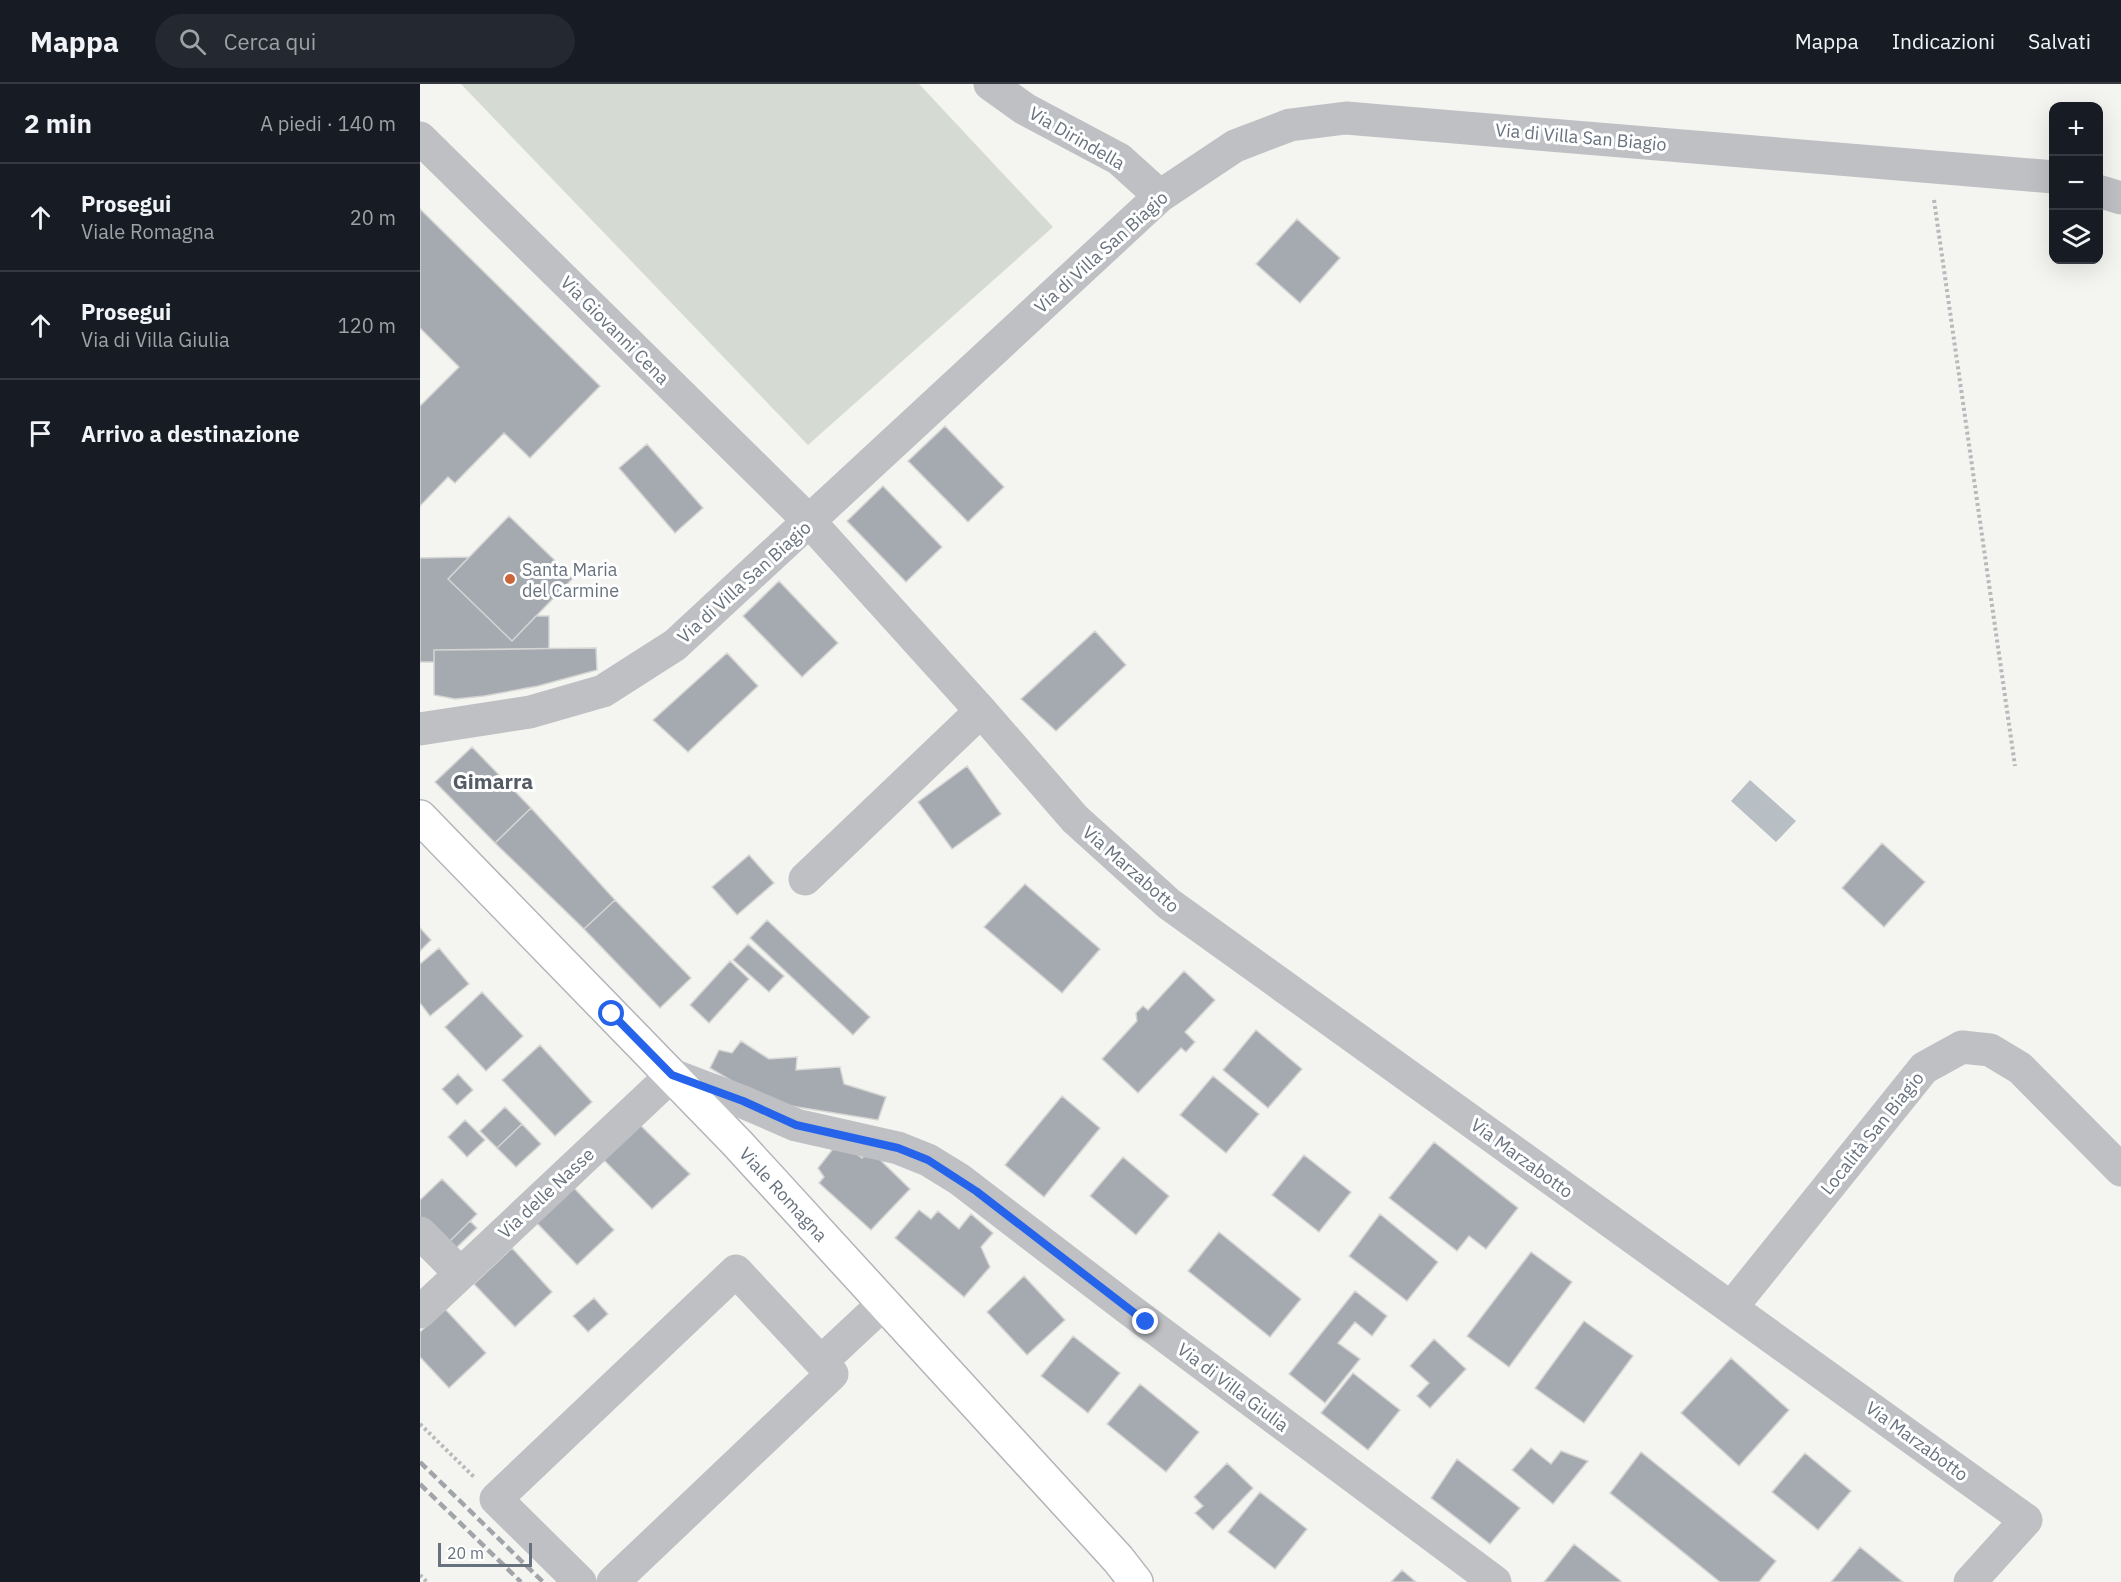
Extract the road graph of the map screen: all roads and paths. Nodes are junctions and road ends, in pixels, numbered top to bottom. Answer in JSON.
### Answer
{"nodes":[{"id":1,"x":990,"y":84,"type":"edge"},
{"id":2,"x":420,"y":138,"type":"edge"},
{"id":3,"x":1929,"y":166,"type":"junction"},
{"id":4,"x":2049,"y":177,"type":"edge"},
{"id":5,"x":2103,"y":192,"type":"edge"},
{"id":6,"x":1160,"y":196,"type":"junction"},
{"id":7,"x":2121,"y":198,"type":"edge"},
{"id":8,"x":810,"y":522,"type":"junction"},
{"id":9,"x":981,"y":711,"type":"junction"},
{"id":10,"x":420,"y":729,"type":"edge"},
{"id":11,"x":2015,"y":766,"type":"dead end"},
{"id":12,"x":420,"y":817,"type":"edge"},
{"id":13,"x":805,"y":879,"type":"dead end"},
{"id":14,"x":672,"y":1075,"type":"junction"},
{"id":15,"x":2121,"y":1170,"type":"edge"},
{"id":16,"x":420,"y":1233,"type":"edge"},
{"id":17,"x":460,"y":1273,"type":"junction"},
{"id":18,"x":884,"y":1303,"type":"junction"},
{"id":19,"x":1731,"y":1308,"type":"junction"},
{"id":20,"x":420,"y":1312,"type":"edge"},
{"id":21,"x":821,"y":1362,"type":"junction"},
{"id":22,"x":420,"y":1424,"type":"edge"},
{"id":23,"x":496,"y":1499,"type":"junction"},
{"id":24,"x":420,"y":1575,"type":"edge"},
{"id":25,"x":427,"y":1582,"type":"edge"},
{"id":26,"x":580,"y":1582,"type":"edge"},
{"id":27,"x":613,"y":1582,"type":"edge"},
{"id":28,"x":1136,"y":1582,"type":"edge"},
{"id":29,"x":1495,"y":1582,"type":"edge"},
{"id":30,"x":1970,"y":1582,"type":"edge"}],
"edges":[{"from":1,"to":6,"type":"street","name":"Via Dirindella"},
{"from":2,"to":8,"type":"street","name":"Via Giovanni Cena"},
{"from":3,"to":4,"type":"street","name":"Via di Villa San Biagio"},
{"from":3,"to":6,"type":"street","name":"Via di Villa San Biagio"},
{"from":3,"to":11,"type":"path"},
{"from":5,"to":7,"type":"street"},
{"from":6,"to":8,"type":"street","name":"Via di Villa San Biagio"},
{"from":8,"to":9,"type":"street","name":"Via Marzabotto"},
{"from":8,"to":10,"type":"street","name":"Via di Villa San Biagio"},
{"from":9,"to":13,"type":"street"},
{"from":9,"to":19,"type":"street","name":"Via Marzabotto"},
{"from":12,"to":14,"type":"main road","name":"Viale Romagna"},
{"from":14,"to":17,"type":"street","name":"Via delle Nasse"},
{"from":14,"to":18,"type":"main road","name":"Viale Romagna"},
{"from":14,"to":29,"type":"street","name":"Via di Villa Giulia"},
{"from":15,"to":19,"type":"street","name":"Località San Biagio"},
{"from":16,"to":17,"type":"street"},
{"from":17,"to":20,"type":"street","name":"Via delle Nasse"},
{"from":18,"to":21,"type":"street"},
{"from":18,"to":28,"type":"main road","name":"Viale Romagna"},
{"from":19,"to":30,"type":"street","name":"Via Marzabotto"},
{"from":21,"to":23,"type":"street"},
{"from":21,"to":27,"type":"street"},
{"from":22,"to":23,"type":"path"},
{"from":23,"to":26,"type":"street"},
{"from":24,"to":25,"type":"path"}]}
